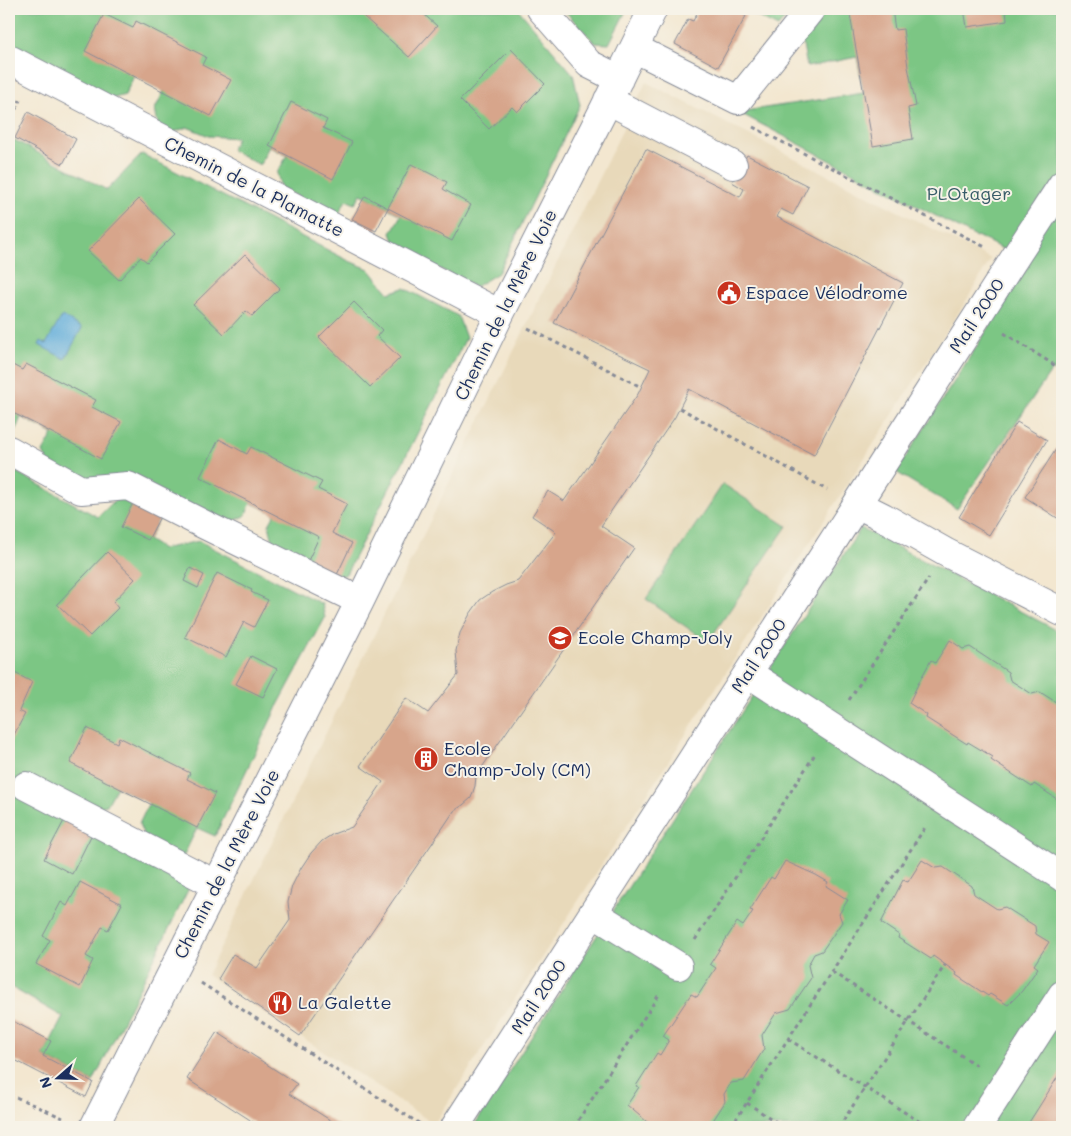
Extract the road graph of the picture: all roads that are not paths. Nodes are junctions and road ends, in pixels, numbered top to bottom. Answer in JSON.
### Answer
{"nodes":[{"id":1,"x":541,"y":9,"type":"edge"},
{"id":2,"x":653,"y":9,"type":"edge"},
{"id":3,"x":811,"y":9,"type":"edge"},
{"id":4,"x":634,"y":48,"type":"junction"},
{"id":5,"x":9,"y":59,"type":"edge"},
{"id":6,"x":613,"y":90,"type":"junction"},
{"id":7,"x":733,"y":165,"type":"dead end"},
{"id":8,"x":1062,"y":185,"type":"edge"},
{"id":9,"x":500,"y":314,"type":"junction"},
{"id":10,"x":9,"y":450,"type":"edge"},
{"id":11,"x":857,"y":504,"type":"junction"},
{"id":12,"x":360,"y":602,"type":"junction"},
{"id":13,"x":1062,"y":612,"type":"edge"},
{"id":14,"x":748,"y":673,"type":"junction"},
{"id":15,"x":26,"y":786,"type":"dead end"},
{"id":16,"x":1062,"y":877,"type":"edge"},
{"id":17,"x":217,"y":885,"type":"junction"},
{"id":18,"x":593,"y":913,"type":"junction"},
{"id":19,"x":678,"y":966,"type":"road end"},
{"id":20,"x":1062,"y":995,"type":"edge"},
{"id":21,"x":81,"y":1124,"type":"edge"},
{"id":22,"x":455,"y":1127,"type":"edge"},
{"id":23,"x":977,"y":1127,"type":"edge"}],
"edges":[{"from":1,"to":6,"type":"street"},
{"from":2,"to":4,"type":"street","name":"Chemin de la Mère Voie"},
{"from":3,"to":4,"type":"street"},
{"from":4,"to":6,"type":"street","name":"Chemin de la Mère Voie"},
{"from":5,"to":9,"type":"street","name":"Chemin de la Plamatte"},
{"from":6,"to":7,"type":"street"},
{"from":6,"to":9,"type":"street","name":"Chemin de la Mère Voie"},
{"from":8,"to":11,"type":"street","name":"Mail 2000"},
{"from":9,"to":12,"type":"street","name":"Chemin de la Mère Voie"},
{"from":10,"to":12,"type":"street"},
{"from":11,"to":13,"type":"street"},
{"from":11,"to":14,"type":"street","name":"Mail 2000"},
{"from":12,"to":17,"type":"street","name":"Chemin de la Mère Voie"},
{"from":14,"to":16,"type":"street"},
{"from":14,"to":18,"type":"street","name":"Mail 2000"},
{"from":15,"to":17,"type":"street"},
{"from":17,"to":21,"type":"street","name":"Chemin de la Mère Voie"},
{"from":18,"to":19,"type":"street"},
{"from":18,"to":22,"type":"street","name":"Mail 2000"},
{"from":20,"to":23,"type":"street"}]}
